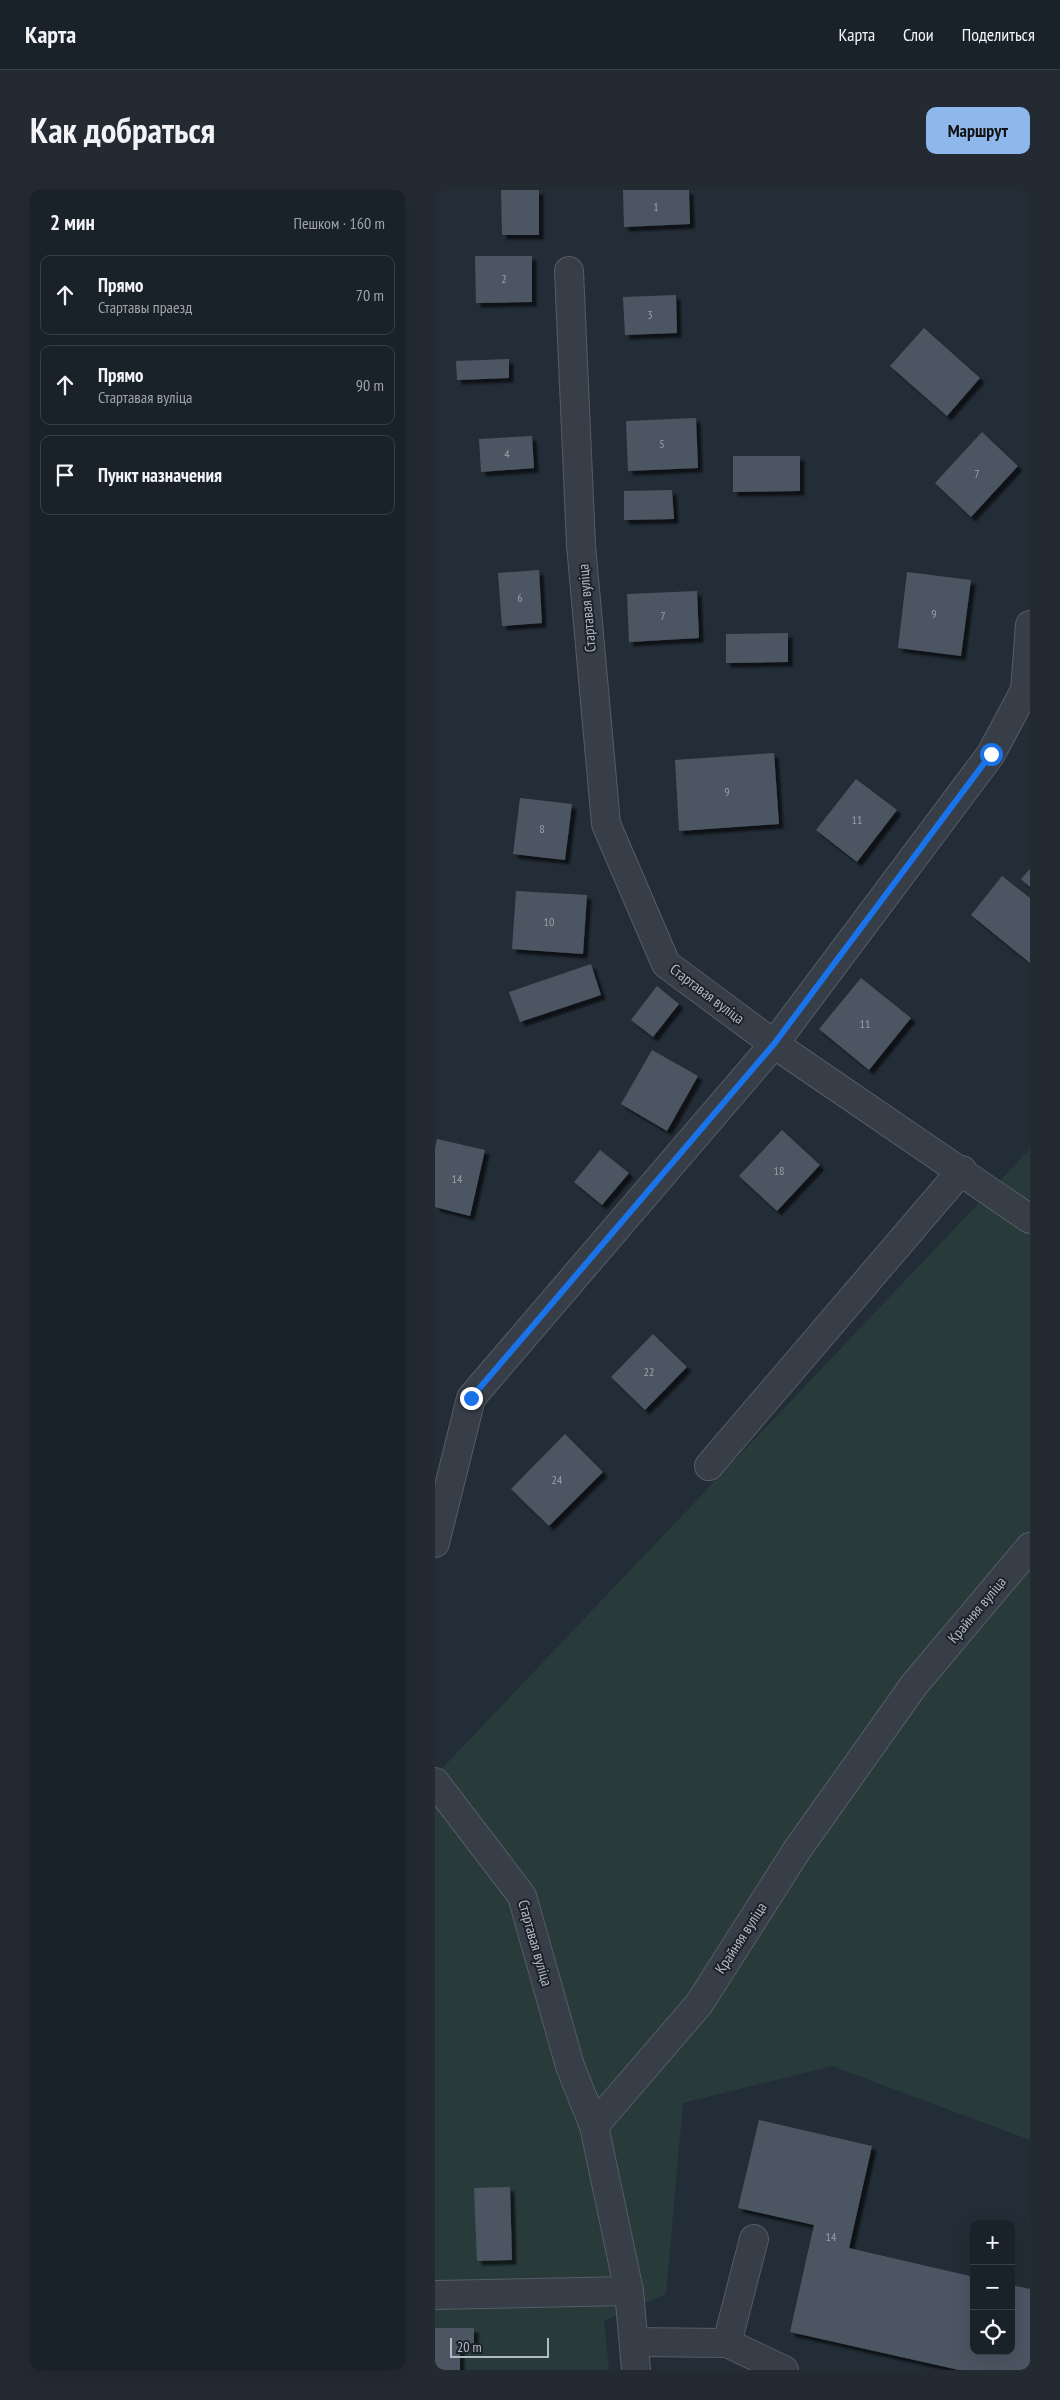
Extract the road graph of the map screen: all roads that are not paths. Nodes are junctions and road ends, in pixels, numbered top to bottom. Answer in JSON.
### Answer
{"nodes":[{"id":1,"x":569,"y":271,"type":"dead end"},
{"id":2,"x":1030,"y":624,"type":"edge"},
{"id":3,"x":774,"y":1044,"type":"junction"},
{"id":4,"x":962,"y":1170,"type":"junction"},
{"id":5,"x":1030,"y":1219,"type":"edge"},
{"id":6,"x":709,"y":1466,"type":"dead end"},
{"id":7,"x":435,"y":1543,"type":"edge"},
{"id":8,"x":1030,"y":1547,"type":"edge"},
{"id":9,"x":435,"y":1782,"type":"edge"},
{"id":10,"x":594,"y":2126,"type":"junction"},
{"id":11,"x":754,"y":2239,"type":"dead end"},
{"id":12,"x":629,"y":2291,"type":"junction"},
{"id":13,"x":435,"y":2295,"type":"edge"},
{"id":14,"x":634,"y":2342,"type":"junction"},
{"id":15,"x":727,"y":2343,"type":"junction"},
{"id":16,"x":636,"y":2370,"type":"edge"},
{"id":17,"x":784,"y":2370,"type":"edge"}],
"edges":[{"from":1,"to":3,"type":"street","name":"Стартавая вуліца"},
{"from":2,"to":3,"type":"street"},
{"from":3,"to":4,"type":"street","name":"Стартавая вуліца"},
{"from":3,"to":7,"type":"street"},
{"from":4,"to":5,"type":"street","name":"Стартавая вуліца"},
{"from":4,"to":6,"type":"street"},
{"from":8,"to":10,"type":"street","name":"Крайняя вуліца"},
{"from":9,"to":10,"type":"street","name":"Стартавая вуліца"},
{"from":10,"to":12,"type":"street"},
{"from":11,"to":15,"type":"street"},
{"from":12,"to":13,"type":"street"},
{"from":12,"to":14,"type":"street"},
{"from":14,"to":15,"type":"street"},
{"from":14,"to":16,"type":"street"},
{"from":15,"to":17,"type":"street"}]}
